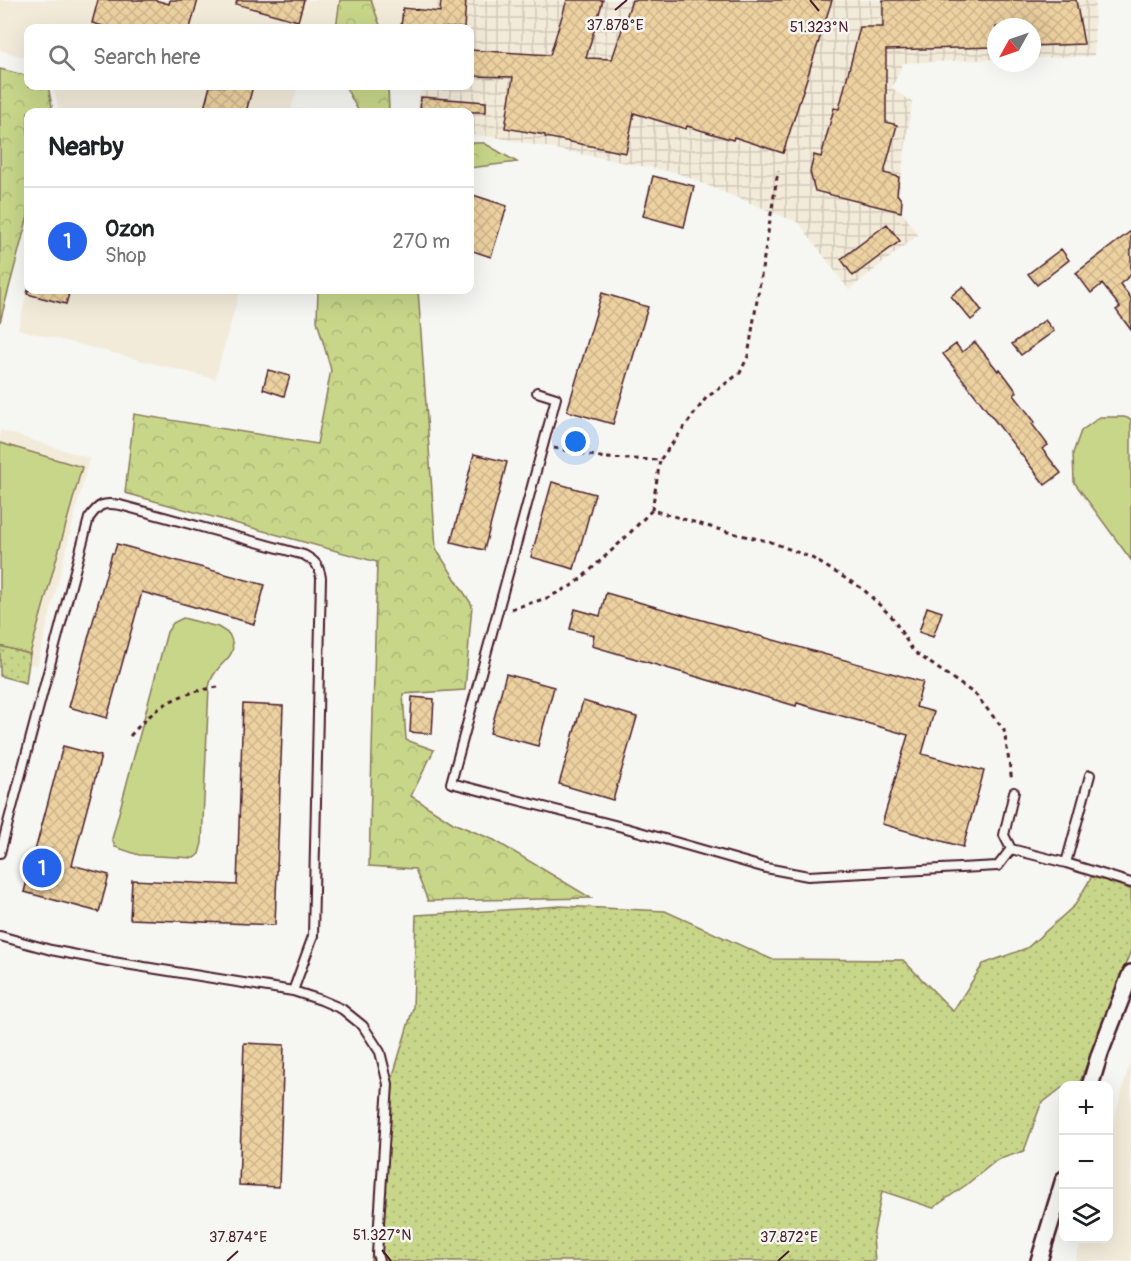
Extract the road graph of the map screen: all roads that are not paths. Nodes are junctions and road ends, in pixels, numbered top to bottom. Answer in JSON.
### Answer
{"nodes":[{"id":1,"x":537,"y":392,"type":"dead end"},
{"id":2,"x":1090,"y":775,"type":"dead end"},
{"id":3,"x":1014,"y":792,"type":"road end"},
{"id":4,"x":1011,"y":849,"type":"junction"},
{"id":5,"x":0,"y":853,"type":"edge"},
{"id":6,"x":1066,"y":863,"type":"junction"},
{"id":7,"x":1131,"y":883,"type":"edge"},
{"id":8,"x":0,"y":936,"type":"edge"},
{"id":9,"x":1131,"y":973,"type":"edge"},
{"id":10,"x":293,"y":991,"type":"junction"},
{"id":11,"x":1092,"y":1081,"type":"edge"},
{"id":12,"x":1061,"y":1189,"type":"edge"},
{"id":13,"x":379,"y":1261,"type":"edge"},
{"id":14,"x":1039,"y":1261,"type":"edge"}],
"edges":[{"from":1,"to":4,"type":"lane"},
{"from":2,"to":6,"type":"lane"},
{"from":3,"to":4,"type":"lane"},
{"from":4,"to":6,"type":"lane"},
{"from":5,"to":10,"type":"lane"},
{"from":6,"to":7,"type":"lane"},
{"from":8,"to":10,"type":"lane"},
{"from":9,"to":11,"type":"street"},
{"from":10,"to":13,"type":"lane"},
{"from":12,"to":14,"type":"street"}]}
